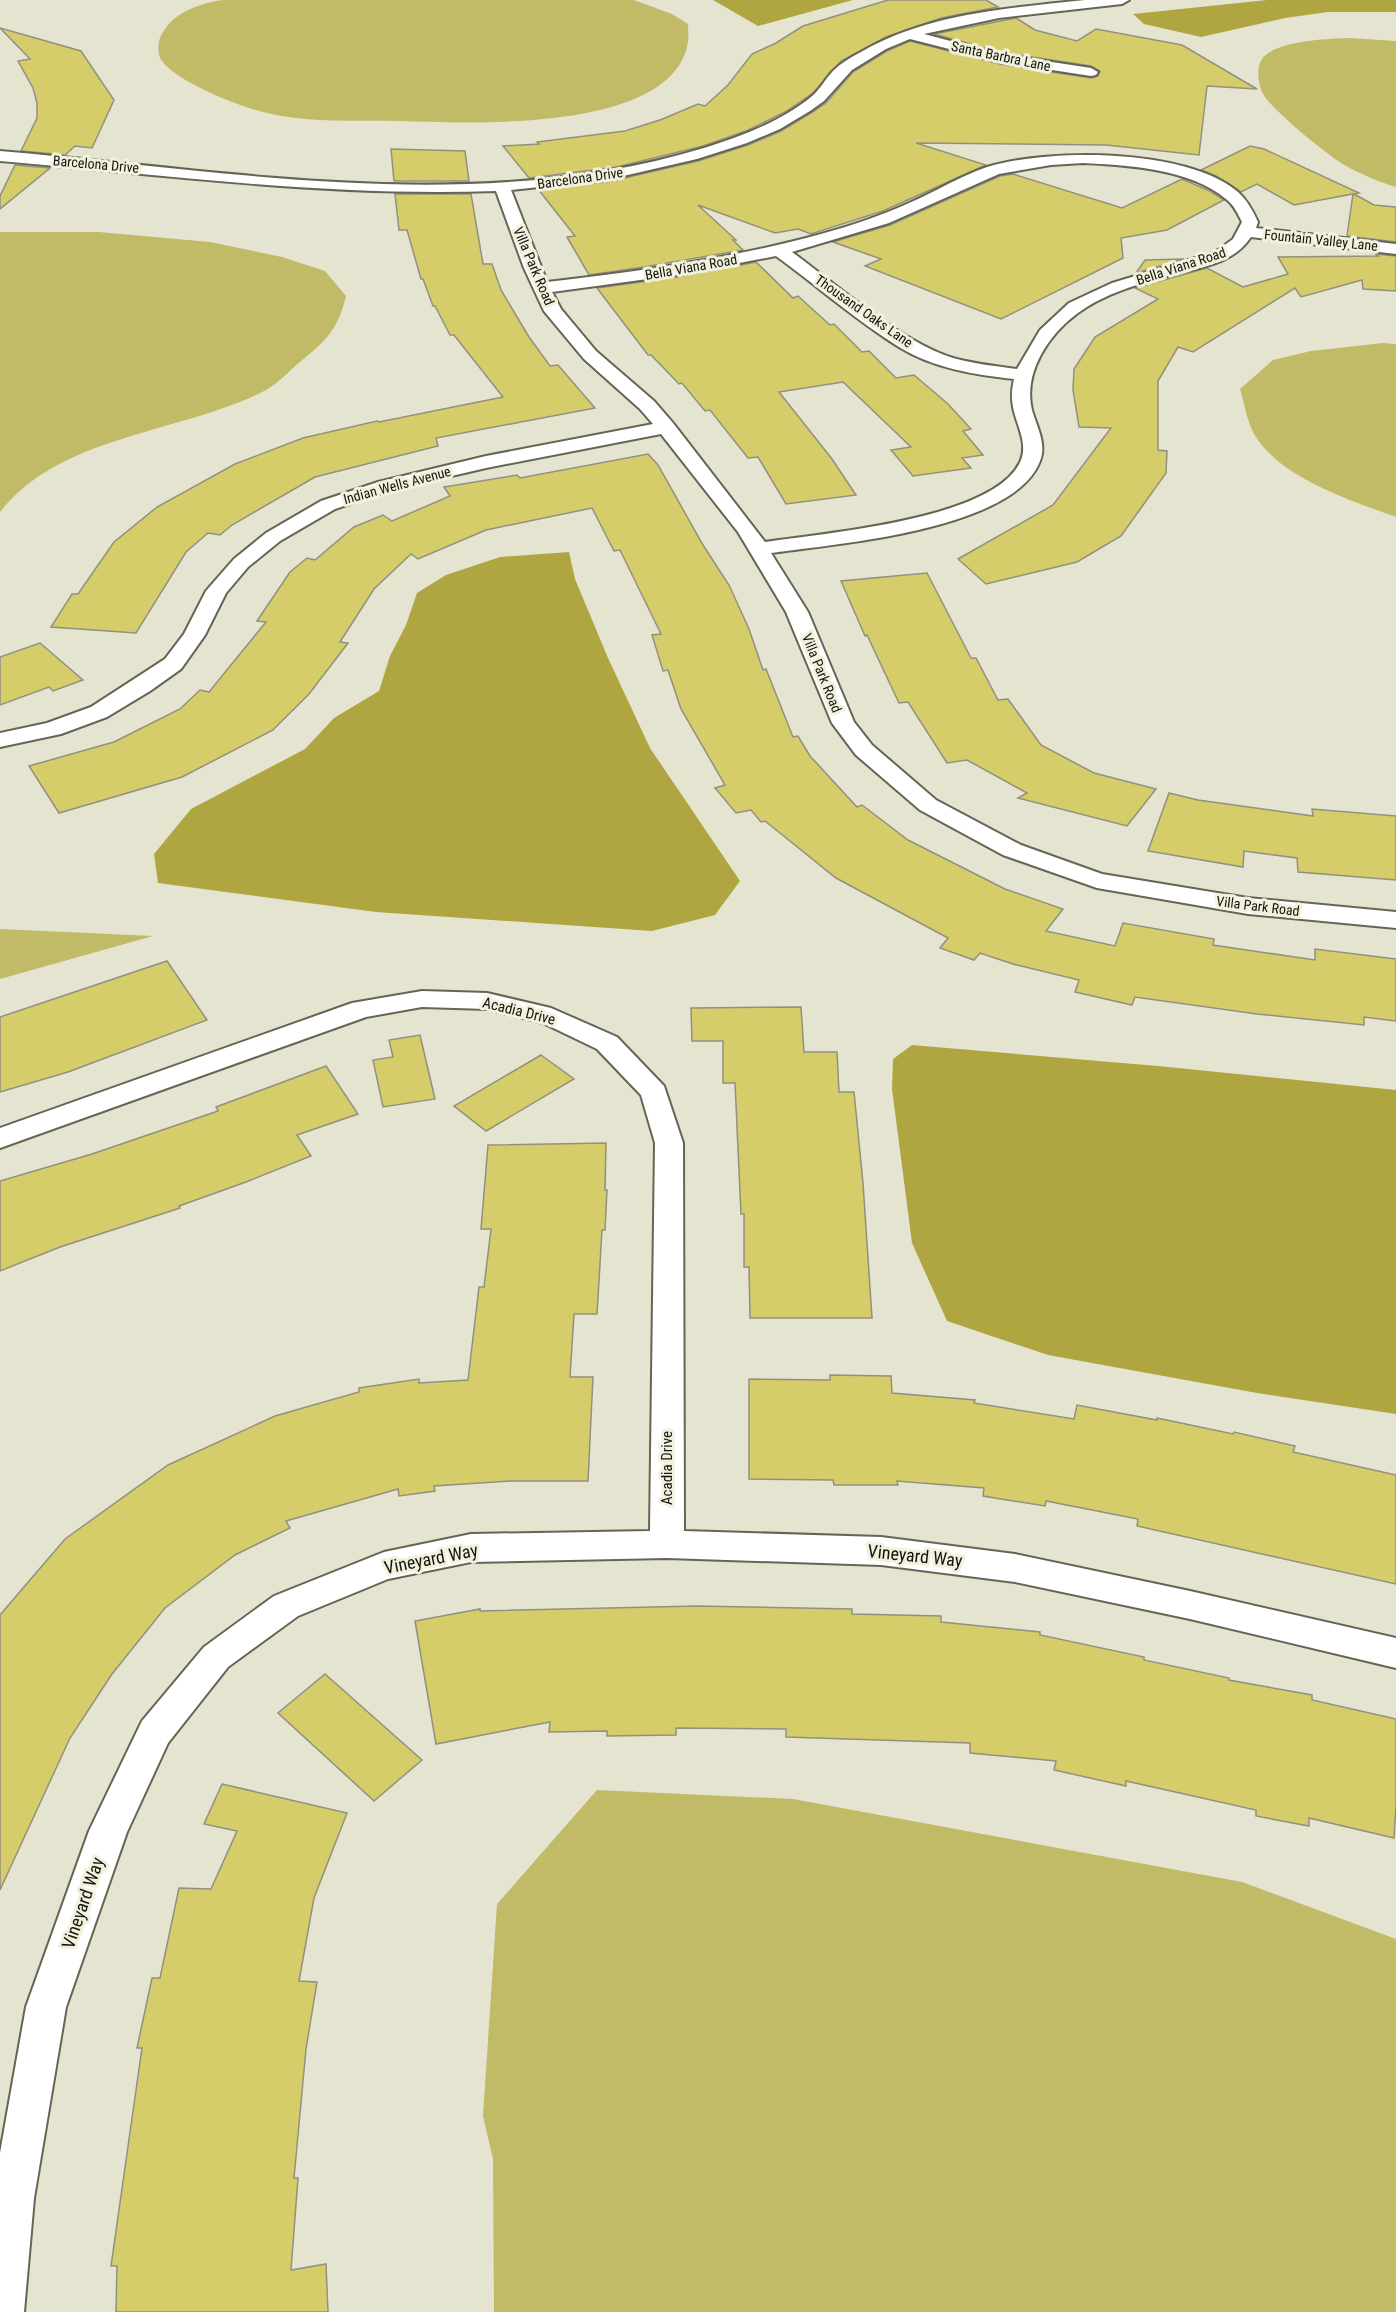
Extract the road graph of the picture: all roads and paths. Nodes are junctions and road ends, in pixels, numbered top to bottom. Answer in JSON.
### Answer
{"nodes":[{"id":1,"x":1122,"y":0,"type":"edge"},
{"id":2,"x":911,"y":35,"type":"junction"},
{"id":3,"x":1091,"y":72,"type":"dead end"},
{"id":4,"x":0,"y":156,"type":"edge"},
{"id":5,"x":502,"y":187,"type":"junction"},
{"id":6,"x":1246,"y":232,"type":"junction"},
{"id":7,"x":1396,"y":249,"type":"edge"},
{"id":8,"x":779,"y":250,"type":"junction"},
{"id":9,"x":542,"y":288,"type":"junction"},
{"id":10,"x":1025,"y":375,"type":"junction"},
{"id":11,"x":666,"y":427,"type":"junction"},
{"id":12,"x":759,"y":549,"type":"junction"},
{"id":13,"x":0,"y":740,"type":"edge"},
{"id":14,"x":1396,"y":920,"type":"edge"},
{"id":15,"x":0,"y":1138,"type":"edge"},
{"id":16,"x":667,"y":1544,"type":"junction"},
{"id":17,"x":1396,"y":1653,"type":"edge"},
{"id":18,"x":3,"y":2312,"type":"edge"}],
"edges":[{"from":1,"to":2,"type":"street","name":"Barcelona Drive"},
{"from":2,"to":3,"type":"street","name":"Santa Barbra Lane"},
{"from":2,"to":5,"type":"street","name":"Barcelona Drive"},
{"from":4,"to":5,"type":"street","name":"Barcelona Drive"},
{"from":5,"to":9,"type":"street","name":"Villa Park Road"},
{"from":6,"to":7,"type":"street","name":"Fountain Valley Lane"},
{"from":6,"to":8,"type":"street","name":"Bella Viana Road"},
{"from":6,"to":10,"type":"street","name":"Bella Viana Road"},
{"from":8,"to":9,"type":"street","name":"Bella Viana Road"},
{"from":8,"to":10,"type":"street","name":"Thousand Oaks Lane"},
{"from":9,"to":11,"type":"street","name":"Villa Park Road"},
{"from":10,"to":12,"type":"street","name":"Bella Viana Road"},
{"from":11,"to":12,"type":"street","name":"Villa Park Road"},
{"from":11,"to":13,"type":"street","name":"Indian Wells Avenue"},
{"from":12,"to":14,"type":"street","name":"Villa Park Road"},
{"from":15,"to":16,"type":"street","name":"Acadia Drive"},
{"from":16,"to":17,"type":"street","name":"Vineyard Way"},
{"from":16,"to":18,"type":"street","name":"Vineyard Way"}]}
